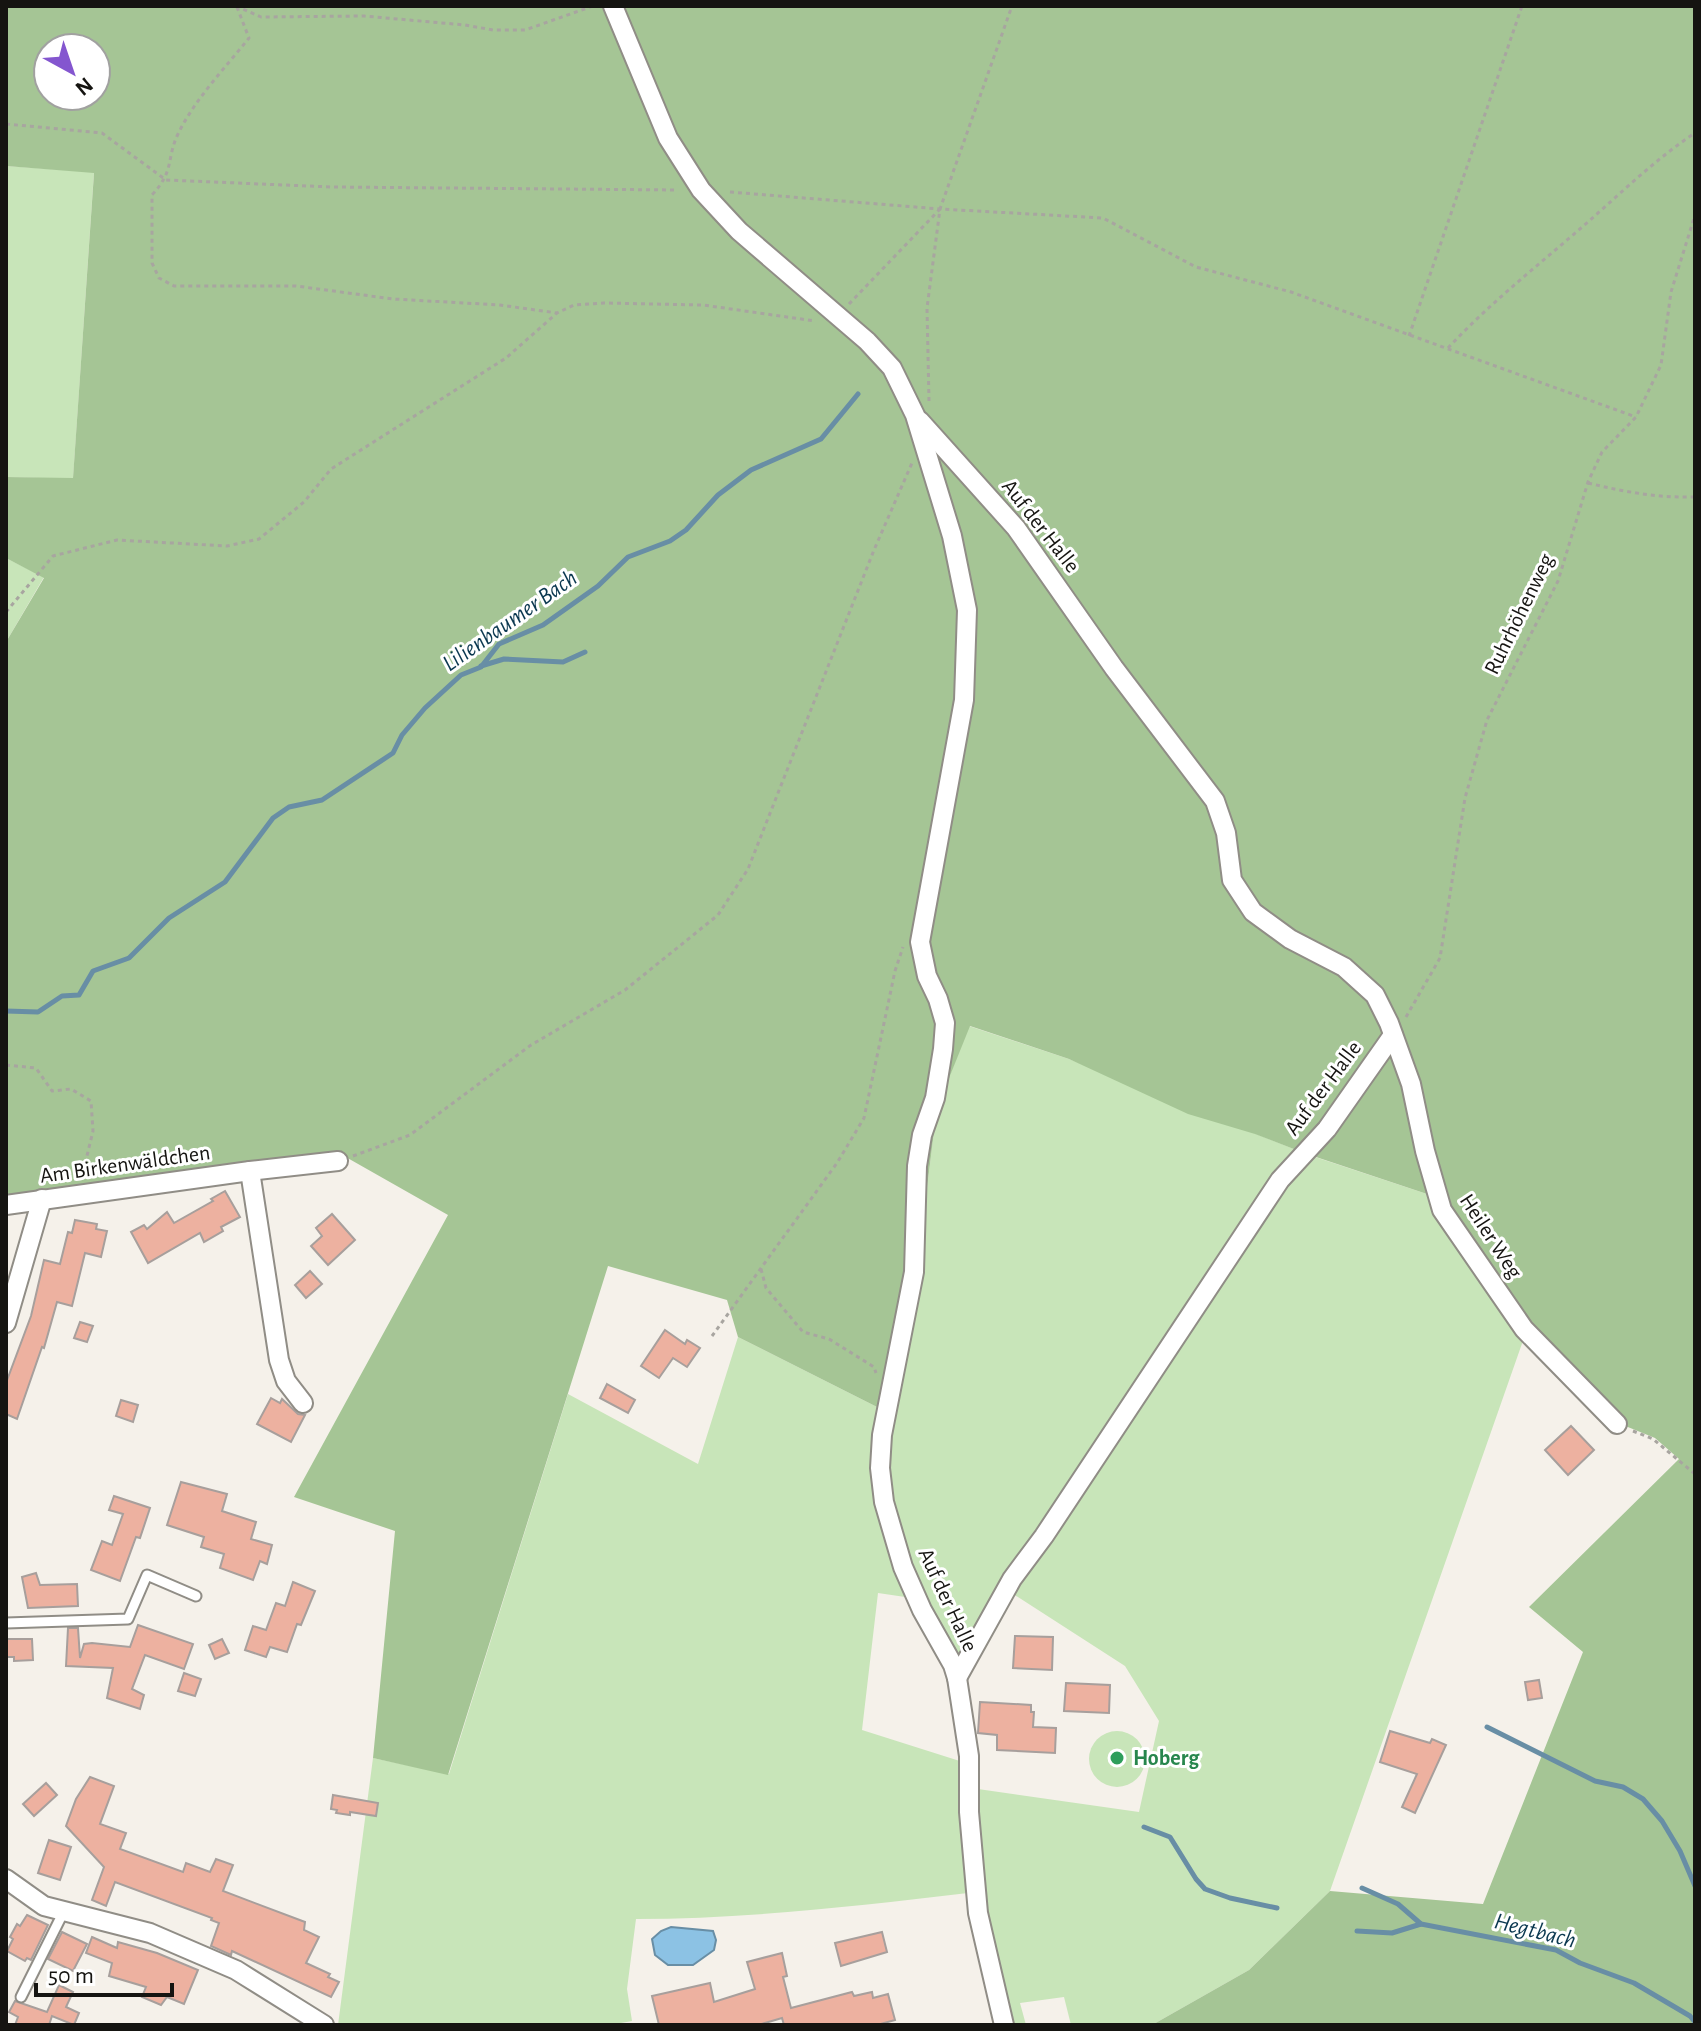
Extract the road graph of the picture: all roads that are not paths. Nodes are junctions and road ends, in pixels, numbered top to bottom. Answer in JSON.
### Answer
{"nodes":[{"id":1,"x":613,"y":6,"type":"edge"},
{"id":2,"x":922,"y":409,"type":"junction"},
{"id":3,"x":1393,"y":1035,"type":"junction"},
{"id":4,"x":338,"y":1161,"type":"road end"},
{"id":5,"x":250,"y":1171,"type":"junction"},
{"id":6,"x":42,"y":1199,"type":"junction"},
{"id":7,"x":6,"y":1205,"type":"edge"},
{"id":8,"x":6,"y":1323,"type":"edge"},
{"id":9,"x":303,"y":1403,"type":"dead end"},
{"id":10,"x":1617,"y":1424,"type":"road end"},
{"id":11,"x":196,"y":1596,"type":"dead end"},
{"id":12,"x":6,"y":1623,"type":"edge"},
{"id":13,"x":957,"y":1678,"type":"junction"},
{"id":14,"x":8,"y":1884,"type":"edge"},
{"id":15,"x":64,"y":1911,"type":"junction"},
{"id":16,"x":21,"y":1997,"type":"dead end"},
{"id":17,"x":324,"y":2025,"type":"edge"},
{"id":18,"x":1004,"y":2025,"type":"edge"}],
"edges":[{"from":1,"to":2,"type":"street","name":"Auf der Halle"},
{"from":2,"to":3,"type":"street","name":"Auf der Halle"},
{"from":2,"to":13,"type":"street","name":"Auf der Halle"},
{"from":3,"to":10,"type":"street","name":"Heiler Weg"},
{"from":3,"to":13,"type":"street","name":"Auf der Halle"},
{"from":4,"to":5,"type":"street","name":"Am Birkenwäldchen"},
{"from":5,"to":6,"type":"street","name":"Am Birkenwäldchen"},
{"from":5,"to":9,"type":"street"},
{"from":6,"to":7,"type":"street","name":"Am Birkenwäldchen"},
{"from":6,"to":8,"type":"street"},
{"from":11,"to":12,"type":"lane"},
{"from":13,"to":18,"type":"street","name":"Auf der Halle"},
{"from":14,"to":15,"type":"street"},
{"from":15,"to":16,"type":"lane"},
{"from":15,"to":17,"type":"street"}]}
